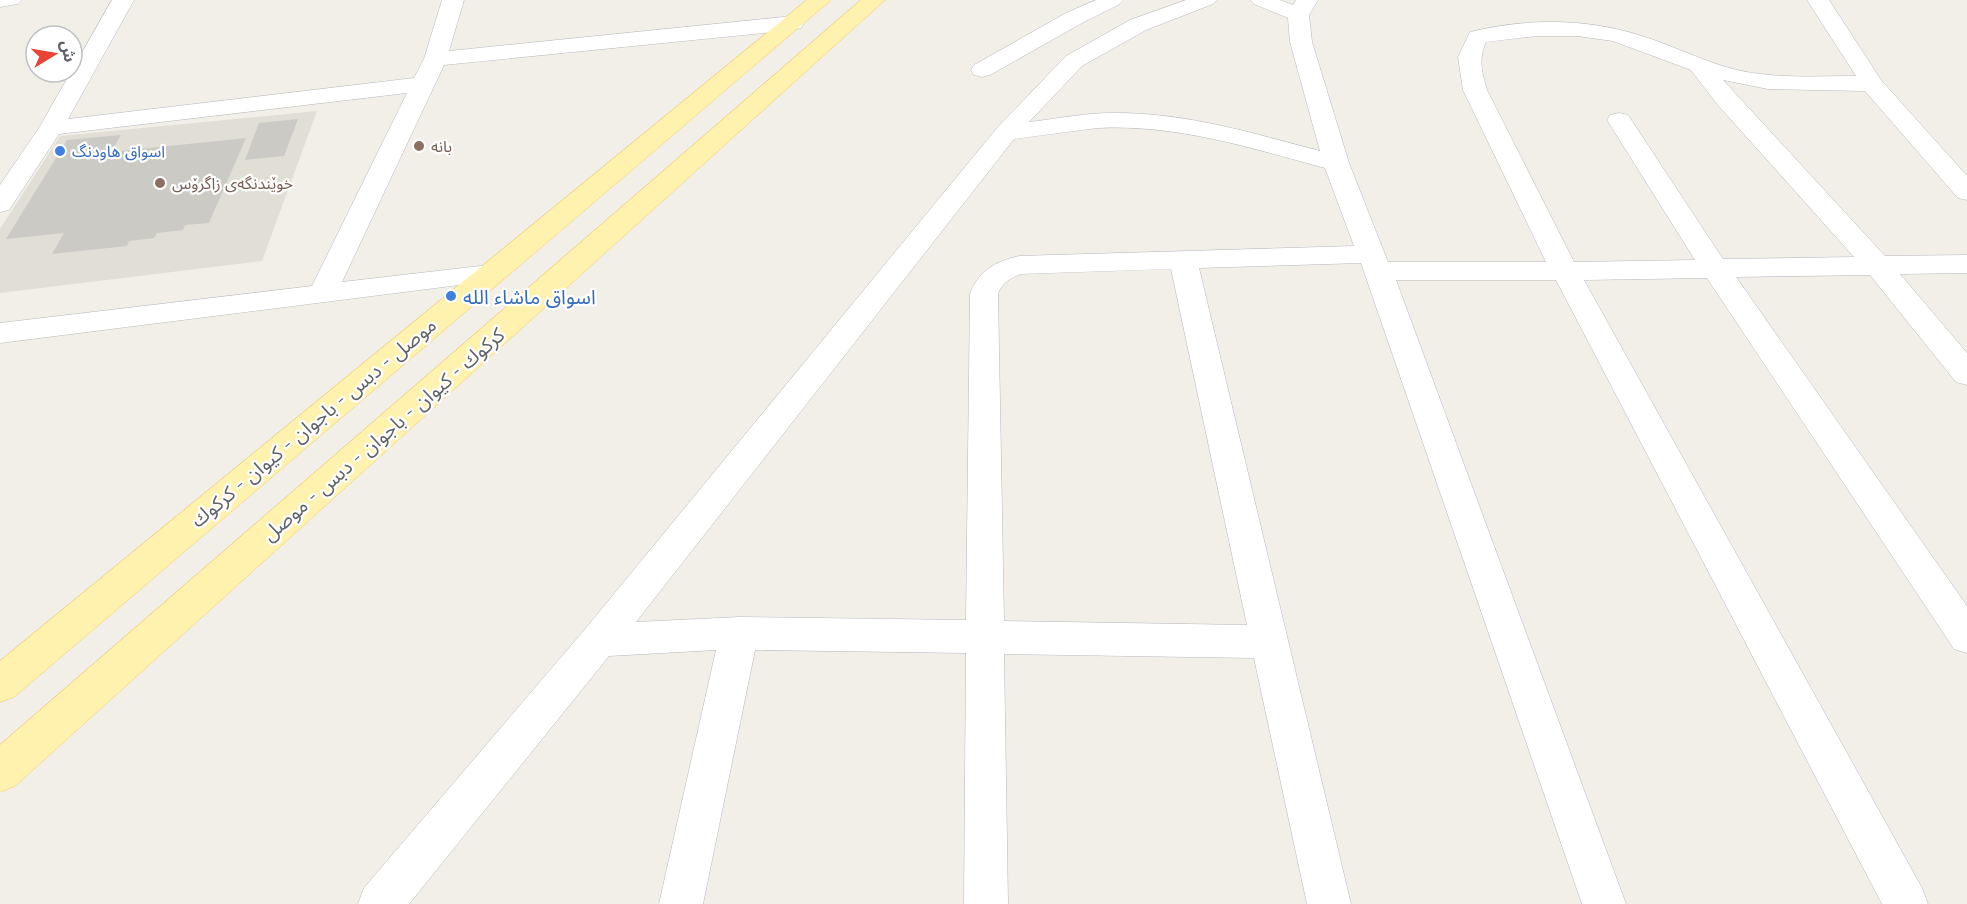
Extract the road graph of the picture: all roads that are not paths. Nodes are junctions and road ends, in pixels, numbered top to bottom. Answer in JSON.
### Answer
{"nodes":[{"id":1,"x":11,"y":0,"type":"edge"},
{"id":2,"x":123,"y":0,"type":"edge"},
{"id":3,"x":453,"y":0,"type":"edge"},
{"id":4,"x":820,"y":0,"type":"edge"},
{"id":5,"x":874,"y":0,"type":"edge"},
{"id":6,"x":1113,"y":0,"type":"edge"},
{"id":7,"x":1206,"y":0,"type":"edge"},
{"id":8,"x":1818,"y":0,"type":"edge"},
{"id":9,"x":0,"y":1,"type":"edge"},
{"id":10,"x":1281,"y":4,"type":"edge"},
{"id":11,"x":793,"y":22,"type":"junction"},
{"id":12,"x":435,"y":59,"type":"junction"},
{"id":13,"x":1699,"y":64,"type":"junction"},
{"id":14,"x":982,"y":70,"type":"dead end"},
{"id":15,"x":423,"y":84,"type":"junction"},
{"id":16,"x":1872,"y":84,"type":"junction"},
{"id":17,"x":1619,"y":120,"type":"dead end"},
{"id":18,"x":51,"y":128,"type":"junction"},
{"id":19,"x":1006,"y":133,"type":"junction"},
{"id":20,"x":1934,"y":154,"type":"junction"},
{"id":21,"x":1967,"y":154,"type":"edge"},
{"id":22,"x":1336,"y":164,"type":"junction"},
{"id":23,"x":1967,"y":192,"type":"edge"},
{"id":24,"x":0,"y":204,"type":"edge"},
{"id":25,"x":1183,"y":261,"type":"junction"},
{"id":26,"x":1374,"y":262,"type":"junction"},
{"id":27,"x":1876,"y":264,"type":"junction"},
{"id":28,"x":1967,"y":264,"type":"edge"},
{"id":29,"x":1714,"y":267,"type":"junction"},
{"id":30,"x":1565,"y":271,"type":"junction"},
{"id":31,"x":489,"y":274,"type":"junction"},
{"id":32,"x":322,"y":294,"type":"junction"},
{"id":33,"x":0,"y":333,"type":"edge"},
{"id":34,"x":1967,"y":374,"type":"edge"},
{"id":35,"x":739,"y":633,"type":"junction"},
{"id":36,"x":1967,"y":637,"type":"edge"},
{"id":37,"x":986,"y":639,"type":"junction"},
{"id":38,"x":600,"y":640,"type":"junction"},
{"id":39,"x":1269,"y":642,"type":"junction"},
{"id":40,"x":0,"y":685,"type":"edge"},
{"id":41,"x":0,"y":772,"type":"edge"},
{"id":42,"x":380,"y":904,"type":"edge"},
{"id":43,"x":681,"y":904,"type":"edge"},
{"id":44,"x":986,"y":904,"type":"edge"},
{"id":45,"x":1329,"y":904,"type":"edge"},
{"id":46,"x":1604,"y":904,"type":"edge"},
{"id":47,"x":1906,"y":904,"type":"edge"}],
"edges":[{"from":1,"to":9,"type":"street"},
{"from":2,"to":18,"type":"street"},
{"from":3,"to":12,"type":"street"},
{"from":4,"to":11,"type":"main road","name":"موصل - دبس - باجوان - كيوان - كركوك"},
{"from":5,"to":41,"type":"main road","name":"كركوك - كيوان - باجوان - دبس - موصل"},
{"from":6,"to":14,"type":"street"},
{"from":7,"to":19,"type":"street"},
{"from":8,"to":16,"type":"street"},
{"from":10,"to":22,"type":"street"},
{"from":11,"to":12,"type":"street"},
{"from":11,"to":31,"type":"main road","name":"موصل - دبس - باجوان - كيوان - كركوك"},
{"from":12,"to":15,"type":"street"},
{"from":13,"to":16,"type":"street"},
{"from":13,"to":27,"type":"street"},
{"from":13,"to":30,"type":"street"},
{"from":15,"to":18,"type":"street"},
{"from":15,"to":32,"type":"street"},
{"from":16,"to":20,"type":"street"},
{"from":17,"to":29,"type":"street"},
{"from":18,"to":24,"type":"street"},
{"from":19,"to":22,"type":"street"},
{"from":19,"to":38,"type":"street"},
{"from":20,"to":21,"type":"street"},
{"from":20,"to":23,"type":"street"},
{"from":22,"to":26,"type":"street"},
{"from":25,"to":26,"type":"street"},
{"from":25,"to":37,"type":"street"},
{"from":25,"to":39,"type":"street"},
{"from":26,"to":30,"type":"street"},
{"from":26,"to":46,"type":"street"},
{"from":27,"to":28,"type":"street"},
{"from":27,"to":29,"type":"street"},
{"from":27,"to":34,"type":"street"},
{"from":29,"to":30,"type":"street"},
{"from":29,"to":36,"type":"street"},
{"from":30,"to":47,"type":"street"},
{"from":31,"to":32,"type":"street"},
{"from":31,"to":40,"type":"main road","name":"موصل - دبس - باجوان - كيوان - كركوك"},
{"from":32,"to":33,"type":"street"},
{"from":35,"to":37,"type":"street"},
{"from":35,"to":38,"type":"street"},
{"from":35,"to":43,"type":"street"},
{"from":37,"to":39,"type":"street"},
{"from":37,"to":44,"type":"street"},
{"from":38,"to":42,"type":"street"},
{"from":39,"to":45,"type":"street"}]}
